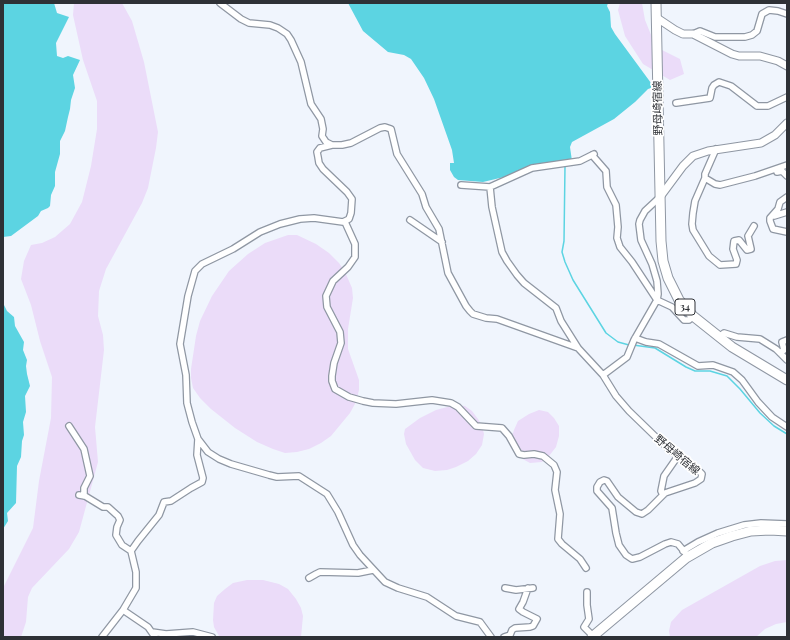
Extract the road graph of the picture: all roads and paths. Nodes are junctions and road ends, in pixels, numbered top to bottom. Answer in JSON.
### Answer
{"nodes":[{"id":1,"x":220,"y":3,"type":"edge"},
{"id":2,"x":656,"y":3,"type":"edge"},
{"id":3,"x":787,"y":14,"type":"edge"},
{"id":4,"x":657,"y":18,"type":"junction"},
{"id":5,"x":693,"y":34,"type":"junction"},
{"id":6,"x":787,"y":66,"type":"edge"},
{"id":7,"x":787,"y":98,"type":"edge"},
{"id":8,"x":676,"y":103,"type":"dead end"},
{"id":9,"x":787,"y":123,"type":"edge"},
{"id":10,"x":332,"y":145,"type":"junction"},
{"id":11,"x":716,"y":150,"type":"junction"},
{"id":12,"x":787,"y":165,"type":"edge"},
{"id":13,"x":755,"y":176,"type":"junction"},
{"id":14,"x":787,"y":176,"type":"edge"},
{"id":15,"x":705,"y":178,"type":"junction"},
{"id":16,"x":461,"y":185,"type":"dead end"},
{"id":17,"x":490,"y":187,"type":"junction"},
{"id":18,"x":660,"y":197,"type":"junction"},
{"id":19,"x":787,"y":197,"type":"edge"},
{"id":20,"x":787,"y":212,"type":"edge"},
{"id":21,"x":774,"y":216,"type":"junction"},
{"id":22,"x":410,"y":220,"type":"dead end"},
{"id":23,"x":346,"y":222,"type":"junction"},
{"id":24,"x":754,"y":226,"type":"dead end"},
{"id":25,"x":787,"y":232,"type":"edge"},
{"id":26,"x":442,"y":242,"type":"junction"},
{"id":27,"x":657,"y":300,"type":"junction"},
{"id":28,"x":693,"y":316,"type":"junction"},
{"id":29,"x":719,"y":337,"type":"junction"},
{"id":30,"x":634,"y":339,"type":"junction"},
{"id":31,"x":787,"y":340,"type":"edge"},
{"id":32,"x":578,"y":348,"type":"junction"},
{"id":33,"x":780,"y":353,"type":"junction"},
{"id":34,"x":787,"y":360,"type":"edge"},
{"id":35,"x":603,"y":375,"type":"junction"},
{"id":36,"x":787,"y":380,"type":"edge"},
{"id":37,"x":69,"y":426,"type":"dead end"},
{"id":38,"x":787,"y":427,"type":"edge"},
{"id":39,"x":198,"y":440,"type":"junction"},
{"id":40,"x":678,"y":456,"type":"junction"},
{"id":41,"x":662,"y":495,"type":"junction"},
{"id":42,"x":787,"y":524,"type":"edge"},
{"id":43,"x":787,"y":531,"type":"edge"},
{"id":44,"x":131,"y":551,"type":"junction"},
{"id":45,"x":686,"y":554,"type":"junction"},
{"id":46,"x":586,"y":568,"type":"dead end"},
{"id":47,"x":373,"y":570,"type":"junction"},
{"id":48,"x":309,"y":578,"type":"dead end"},
{"id":49,"x":505,"y":588,"type":"dead end"},
{"id":50,"x":587,"y":592,"type":"dead end"},
{"id":51,"x":123,"y":610,"type":"junction"},
{"id":52,"x":154,"y":635,"type":"edge"},
{"id":53,"x":102,"y":637,"type":"edge"},
{"id":54,"x":212,"y":637,"type":"edge"},
{"id":55,"x":491,"y":637,"type":"edge"},
{"id":56,"x":504,"y":637,"type":"edge"},
{"id":57,"x":593,"y":637,"type":"edge"}],
"edges":[{"from":1,"to":10,"type":"street"},
{"from":2,"to":4,"type":"main road","name":"野母崎宿線","number":"34"},
{"from":3,"to":5,"type":"street"},
{"from":4,"to":5,"type":"street"},
{"from":4,"to":18,"type":"main road","name":"野母崎宿線","number":"34"},
{"from":5,"to":6,"type":"street"},
{"from":7,"to":8,"type":"street"},
{"from":9,"to":11,"type":"street"},
{"from":10,"to":23,"type":"street"},
{"from":10,"to":26,"type":"street"},
{"from":11,"to":15,"type":"street"},
{"from":11,"to":18,"type":"street"},
{"from":12,"to":13,"type":"street"},
{"from":13,"to":14,"type":"street"},
{"from":13,"to":15,"type":"street"},
{"from":15,"to":24,"type":"street"},
{"from":16,"to":17,"type":"street"},
{"from":17,"to":27,"type":"street"},
{"from":17,"to":32,"type":"street","name":"野母崎宿線"},
{"from":18,"to":27,"type":"street"},
{"from":18,"to":28,"type":"main road","name":"野母崎宿線","number":"34"},
{"from":19,"to":21,"type":"street"},
{"from":20,"to":21,"type":"street"},
{"from":21,"to":25,"type":"street"},
{"from":22,"to":26,"type":"street"},
{"from":23,"to":39,"type":"street"},
{"from":23,"to":46,"type":"street"},
{"from":26,"to":32,"type":"street"},
{"from":27,"to":28,"type":"street"},
{"from":27,"to":30,"type":"street"},
{"from":28,"to":29,"type":"main road","name":"野母崎宿線","number":"34"},
{"from":29,"to":33,"type":"street"},
{"from":29,"to":36,"type":"main road","name":"野母崎宿線","number":"34"},
{"from":30,"to":35,"type":"street"},
{"from":30,"to":38,"type":"street"},
{"from":31,"to":33,"type":"street"},
{"from":32,"to":35,"type":"street","name":"野母崎宿線"},
{"from":33,"to":34,"type":"street"},
{"from":35,"to":40,"type":"street","name":"野母崎宿線"},
{"from":37,"to":44,"type":"street"},
{"from":39,"to":44,"type":"street"},
{"from":39,"to":47,"type":"street"},
{"from":40,"to":41,"type":"street"},
{"from":40,"to":41,"type":"street","name":"野母崎宿線"},
{"from":41,"to":45,"type":"street","name":"野母崎宿線"},
{"from":42,"to":45,"type":"street"},
{"from":43,"to":45,"type":"main road"},
{"from":44,"to":51,"type":"street"},
{"from":45,"to":57,"type":"main road"},
{"from":47,"to":48,"type":"street"},
{"from":47,"to":55,"type":"street"},
{"from":49,"to":56,"type":"street"},
{"from":50,"to":57,"type":"street"},
{"from":51,"to":52,"type":"street"},
{"from":51,"to":53,"type":"street"},
{"from":52,"to":54,"type":"street"}]}
